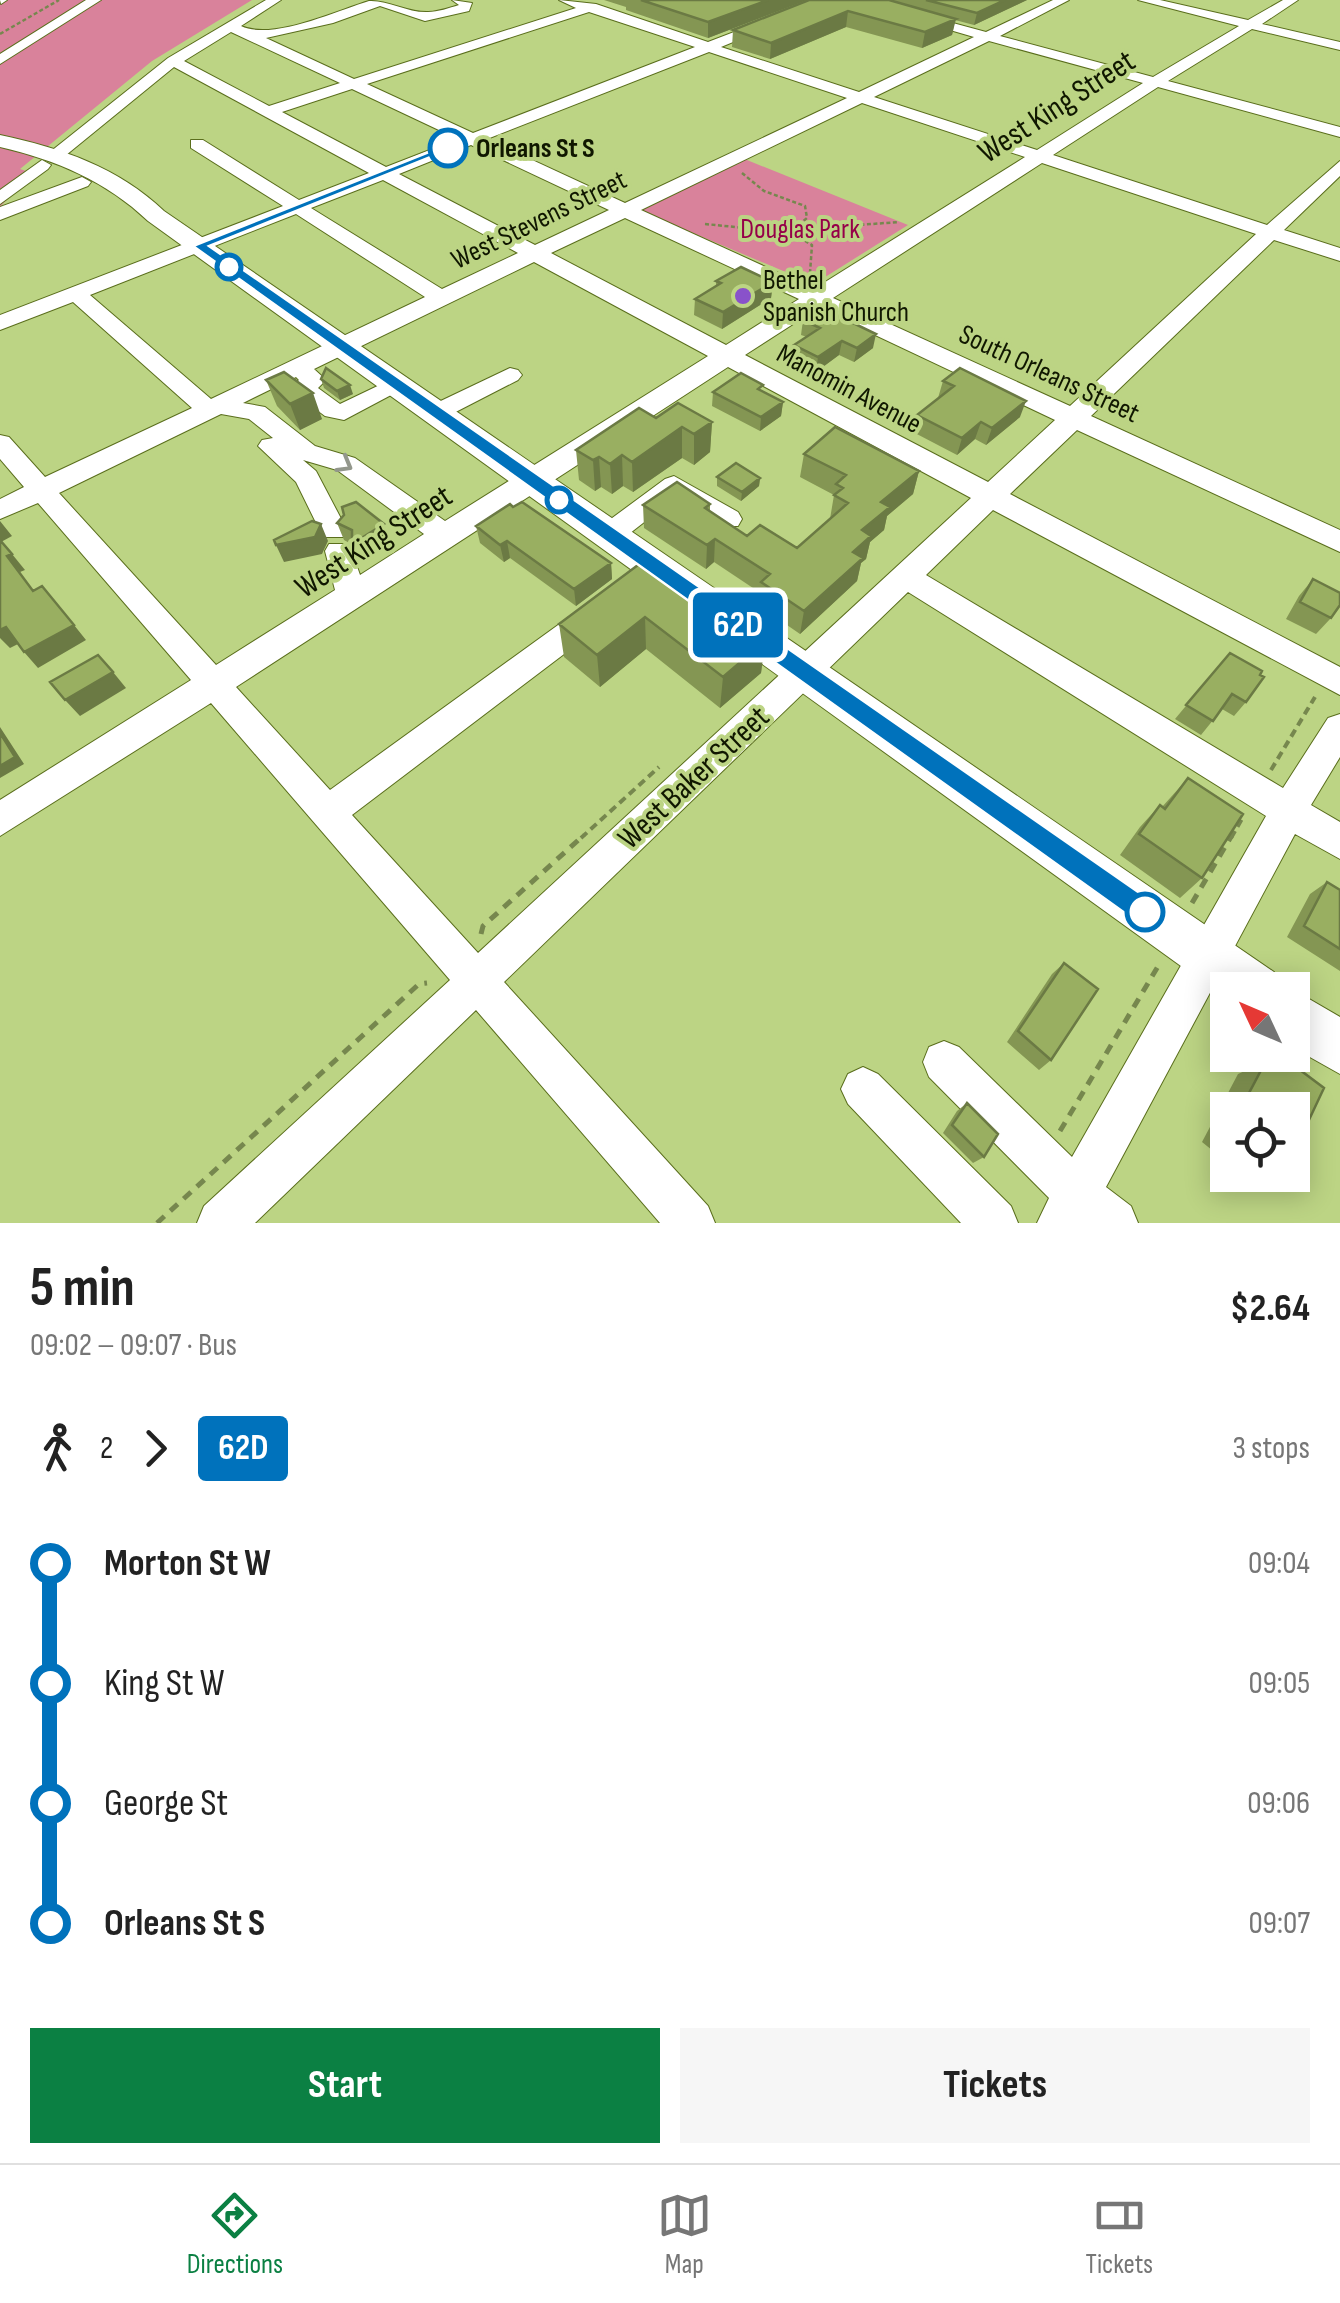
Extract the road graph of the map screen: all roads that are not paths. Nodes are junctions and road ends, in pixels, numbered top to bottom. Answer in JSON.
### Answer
{"nodes":[{"id":1,"x":95,"y":0,"type":"edge"},
{"id":2,"x":274,"y":0,"type":"edge"},
{"id":3,"x":458,"y":0,"type":"edge"},
{"id":4,"x":565,"y":0,"type":"edge"},
{"id":5,"x":615,"y":0,"type":"edge"},
{"id":6,"x":829,"y":0,"type":"edge"},
{"id":7,"x":854,"y":0,"type":"edge"},
{"id":8,"x":1063,"y":0,"type":"edge"},
{"id":9,"x":1144,"y":0,"type":"edge"},
{"id":10,"x":1292,"y":0,"type":"edge"},
{"id":11,"x":377,"y":1,"type":"edge"},
{"id":12,"x":588,"y":8,"type":"junction"},
{"id":13,"x":1251,"y":25,"type":"junction"},
{"id":14,"x":228,"y":26,"type":"junction"},
{"id":15,"x":21,"y":33,"type":"dead end"},
{"id":16,"x":40,"y":34,"type":"junction"},
{"id":17,"x":986,"y":36,"type":"junction"},
{"id":18,"x":252,"y":37,"type":"junction"},
{"id":19,"x":1340,"y":46,"type":"edge"},
{"id":20,"x":707,"y":48,"type":"junction"},
{"id":21,"x":0,"y":60,"type":"edge"},
{"id":22,"x":172,"y":61,"type":"junction"},
{"id":23,"x":1156,"y":81,"type":"junction"},
{"id":24,"x":351,"y":83,"type":"junction"},
{"id":25,"x":858,"y":97,"type":"junction"},
{"id":26,"x":266,"y":112,"type":"junction"},
{"id":27,"x":1340,"y":132,"type":"edge"},
{"id":28,"x":471,"y":139,"type":"junction"},
{"id":29,"x":0,"y":140,"type":"edge"},
{"id":30,"x":197,"y":144,"type":"dead end"},
{"id":31,"x":30,"y":156,"type":"edge"},
{"id":32,"x":1039,"y":158,"type":"junction"},
{"id":33,"x":1340,"y":166,"type":"edge"},
{"id":34,"x":381,"y":174,"type":"junction"},
{"id":35,"x":82,"y":182,"type":"junction"},
{"id":36,"x":0,"y":199,"type":"edge"},
{"id":37,"x":294,"y":208,"type":"junction"},
{"id":38,"x":623,"y":210,"type":"junction"},
{"id":39,"x":0,"y":214,"type":"edge"},
{"id":40,"x":156,"y":216,"type":"junction"},
{"id":41,"x":1269,"y":232,"type":"junction"},
{"id":42,"x":199,"y":246,"type":"junction"},
{"id":43,"x":533,"y":254,"type":"junction"},
{"id":44,"x":1340,"y":256,"type":"edge"},
{"id":45,"x":816,"y":292,"type":"junction"},
{"id":46,"x":76,"y":294,"type":"junction"},
{"id":47,"x":441,"y":298,"type":"junction"},
{"id":48,"x":0,"y":322,"type":"edge"},
{"id":49,"x":340,"y":348,"type":"junction"},
{"id":50,"x":727,"y":359,"type":"junction"},
{"id":51,"x":299,"y":368,"type":"junction"},
{"id":52,"x":510,"y":375,"type":"dead end"},
{"id":53,"x":396,"y":386,"type":"junction"},
{"id":54,"x":221,"y":408,"type":"junction"},
{"id":55,"x":435,"y":414,"type":"junction"},
{"id":56,"x":1074,"y":419,"type":"junction"},
{"id":57,"x":0,"y":444,"type":"edge"},
{"id":58,"x":531,"y":480,"type":"junction"},
{"id":59,"x":40,"y":490,"type":"junction"},
{"id":60,"x":990,"y":498,"type":"junction"},
{"id":61,"x":0,"y":510,"type":"edge"},
{"id":62,"x":728,"y":519,"type":"edge"},
{"id":63,"x":610,"y":534,"type":"junction"},
{"id":64,"x":445,"y":535,"type":"junction"},
{"id":65,"x":1340,"y":542,"type":"edge"},
{"id":66,"x":904,"y":576,"type":"junction"},
{"id":67,"x":638,"y":581,"type":"junction"},
{"id":68,"x":352,"y":595,"type":"junction"},
{"id":69,"x":806,"y":673,"type":"junction"},
{"id":70,"x":1340,"y":682,"type":"edge"},
{"id":71,"x":213,"y":684,"type":"junction"},
{"id":72,"x":1340,"y":728,"type":"edge"},
{"id":73,"x":1288,"y":811,"type":"junction"},
{"id":74,"x":327,"y":812,"type":"junction"},
{"id":75,"x":1,"y":816,"type":"edge"},
{"id":76,"x":1340,"y":842,"type":"edge"},
{"id":77,"x":1209,"y":958,"type":"junction"},
{"id":78,"x":1230,"y":972,"type":"edge"},
{"id":79,"x":477,"y":980,"type":"junction"},
{"id":80,"x":1310,"y":1027,"type":"edge"},
{"id":81,"x":1340,"y":1048,"type":"edge"},
{"id":82,"x":944,"y":1062,"type":"dead end"},
{"id":83,"x":863,"y":1089,"type":"dead end"},
{"id":84,"x":1069,"y":1208,"type":"edge"},
{"id":85,"x":221,"y":1223,"type":"edge"},
{"id":86,"x":691,"y":1223,"type":"edge"},
{"id":87,"x":994,"y":1223,"type":"edge"},
{"id":88,"x":1114,"y":1223,"type":"edge"}],
"edges":[{"from":1,"to":16,"type":"street"},
{"from":2,"to":14,"type":"street"},
{"from":3,"to":11,"type":"street"},
{"from":4,"to":12,"type":"street"},
{"from":5,"to":12,"type":"street"},
{"from":6,"to":20,"type":"street"},
{"from":7,"to":17,"type":"street"},
{"from":8,"to":17,"type":"street","name":"West Stevens Street"},
{"from":9,"to":13,"type":"street"},
{"from":10,"to":13,"type":"street","name":"West King Street"},
{"from":11,"to":18,"type":"street"},
{"from":12,"to":20,"type":"street"},
{"from":12,"to":24,"type":"street"},
{"from":13,"to":19,"type":"street"},
{"from":13,"to":23,"type":"street","name":"West King Street"},
{"from":14,"to":18,"type":"street","name":"South Orleans Street"},
{"from":14,"to":22,"type":"street"},
{"from":15,"to":16,"type":"street"},
{"from":16,"to":21,"type":"street"},
{"from":17,"to":23,"type":"street"},
{"from":17,"to":25,"type":"street","name":"West Stevens Street"},
{"from":18,"to":24,"type":"street","name":"South Orleans Street"},
{"from":20,"to":25,"type":"street"},
{"from":20,"to":28,"type":"street"},
{"from":22,"to":26,"type":"street","name":"Manomin Avenue"},
{"from":22,"to":31,"type":"street"},
{"from":23,"to":27,"type":"street"},
{"from":23,"to":32,"type":"street","name":"West King Street"},
{"from":24,"to":26,"type":"street"},
{"from":24,"to":28,"type":"street","name":"South Orleans Street"},
{"from":25,"to":32,"type":"street"},
{"from":25,"to":38,"type":"street","name":"West Stevens Street"},
{"from":26,"to":34,"type":"street","name":"Manomin Avenue"},
{"from":28,"to":34,"type":"street"},
{"from":28,"to":38,"type":"street","name":"South Orleans Street"},
{"from":29,"to":31,"type":"main road"},
{"from":30,"to":37,"type":"street"},
{"from":31,"to":35,"type":"main road"},
{"from":31,"to":36,"type":"street"},
{"from":31,"to":40,"type":"main road"},
{"from":32,"to":41,"type":"street"},
{"from":32,"to":45,"type":"street","name":"West King Street"},
{"from":33,"to":41,"type":"street","name":"West Baker Street"},
{"from":34,"to":37,"type":"street"},
{"from":34,"to":43,"type":"street","name":"Manomin Avenue"},
{"from":35,"to":39,"type":"street"},
{"from":35,"to":40,"type":"main road"},
{"from":37,"to":42,"type":"street"},
{"from":37,"to":47,"type":"street"},
{"from":38,"to":43,"type":"street","name":"West Stevens Street"},
{"from":38,"to":45,"type":"street","name":"South Orleans Street"},
{"from":40,"to":42,"type":"main road"},
{"from":41,"to":44,"type":"street"},
{"from":41,"to":56,"type":"street","name":"West Baker Street"},
{"from":42,"to":46,"type":"street"},
{"from":42,"to":49,"type":"main road"},
{"from":43,"to":47,"type":"street","name":"West Stevens Street"},
{"from":43,"to":50,"type":"street","name":"Manomin Avenue"},
{"from":45,"to":50,"type":"street","name":"West King Street"},
{"from":45,"to":56,"type":"street","name":"South Orleans Street"},
{"from":46,"to":48,"type":"street"},
{"from":46,"to":54,"type":"street"},
{"from":47,"to":49,"type":"street","name":"West Stevens Street"},
{"from":49,"to":51,"type":"street","name":"West Stevens Street"},
{"from":49,"to":53,"type":"main road"},
{"from":50,"to":58,"type":"street","name":"West King Street"},
{"from":50,"to":60,"type":"street","name":"Manomin Avenue"},
{"from":51,"to":53,"type":"street"},
{"from":51,"to":54,"type":"street","name":"West Stevens Street"},
{"from":52,"to":55,"type":"street"},
{"from":53,"to":55,"type":"main road"},
{"from":54,"to":59,"type":"street","name":"West Stevens Street"},
{"from":54,"to":64,"type":"street","one_way":true},
{"from":54,"to":68,"type":"street"},
{"from":55,"to":58,"type":"main road"},
{"from":56,"to":60,"type":"street","name":"West Baker Street"},
{"from":56,"to":65,"type":"street","name":"South Orleans Street"},
{"from":57,"to":59,"type":"street"},
{"from":58,"to":63,"type":"main road"},
{"from":58,"to":64,"type":"street","name":"West King Street"},
{"from":59,"to":61,"type":"street","name":"West Stevens Street"},
{"from":59,"to":71,"type":"street"},
{"from":60,"to":66,"type":"street","name":"West Baker Street"},
{"from":60,"to":70,"type":"street","name":"Manomin Avenue"},
{"from":62,"to":63,"type":"street"},
{"from":63,"to":67,"type":"main road"},
{"from":64,"to":68,"type":"street","name":"West King Street"},
{"from":66,"to":69,"type":"street","name":"West Baker Street"},
{"from":66,"to":73,"type":"street"},
{"from":67,"to":69,"type":"main road"},
{"from":67,"to":74,"type":"street"},
{"from":68,"to":71,"type":"street","name":"West King Street"},
{"from":69,"to":77,"type":"main road"},
{"from":69,"to":79,"type":"street","name":"West Baker Street"},
{"from":71,"to":74,"type":"street"},
{"from":71,"to":75,"type":"street","name":"West King Street"},
{"from":72,"to":73,"type":"street"},
{"from":73,"to":76,"type":"street"},
{"from":73,"to":77,"type":"street"},
{"from":74,"to":79,"type":"street"},
{"from":77,"to":78,"type":"main road"},
{"from":77,"to":84,"type":"street"},
{"from":79,"to":85,"type":"street","name":"West Baker Street"},
{"from":79,"to":86,"type":"street"},
{"from":80,"to":81,"type":"main road"},
{"from":82,"to":84,"type":"street"},
{"from":83,"to":87,"type":"street"},
{"from":84,"to":88,"type":"street"}]}
